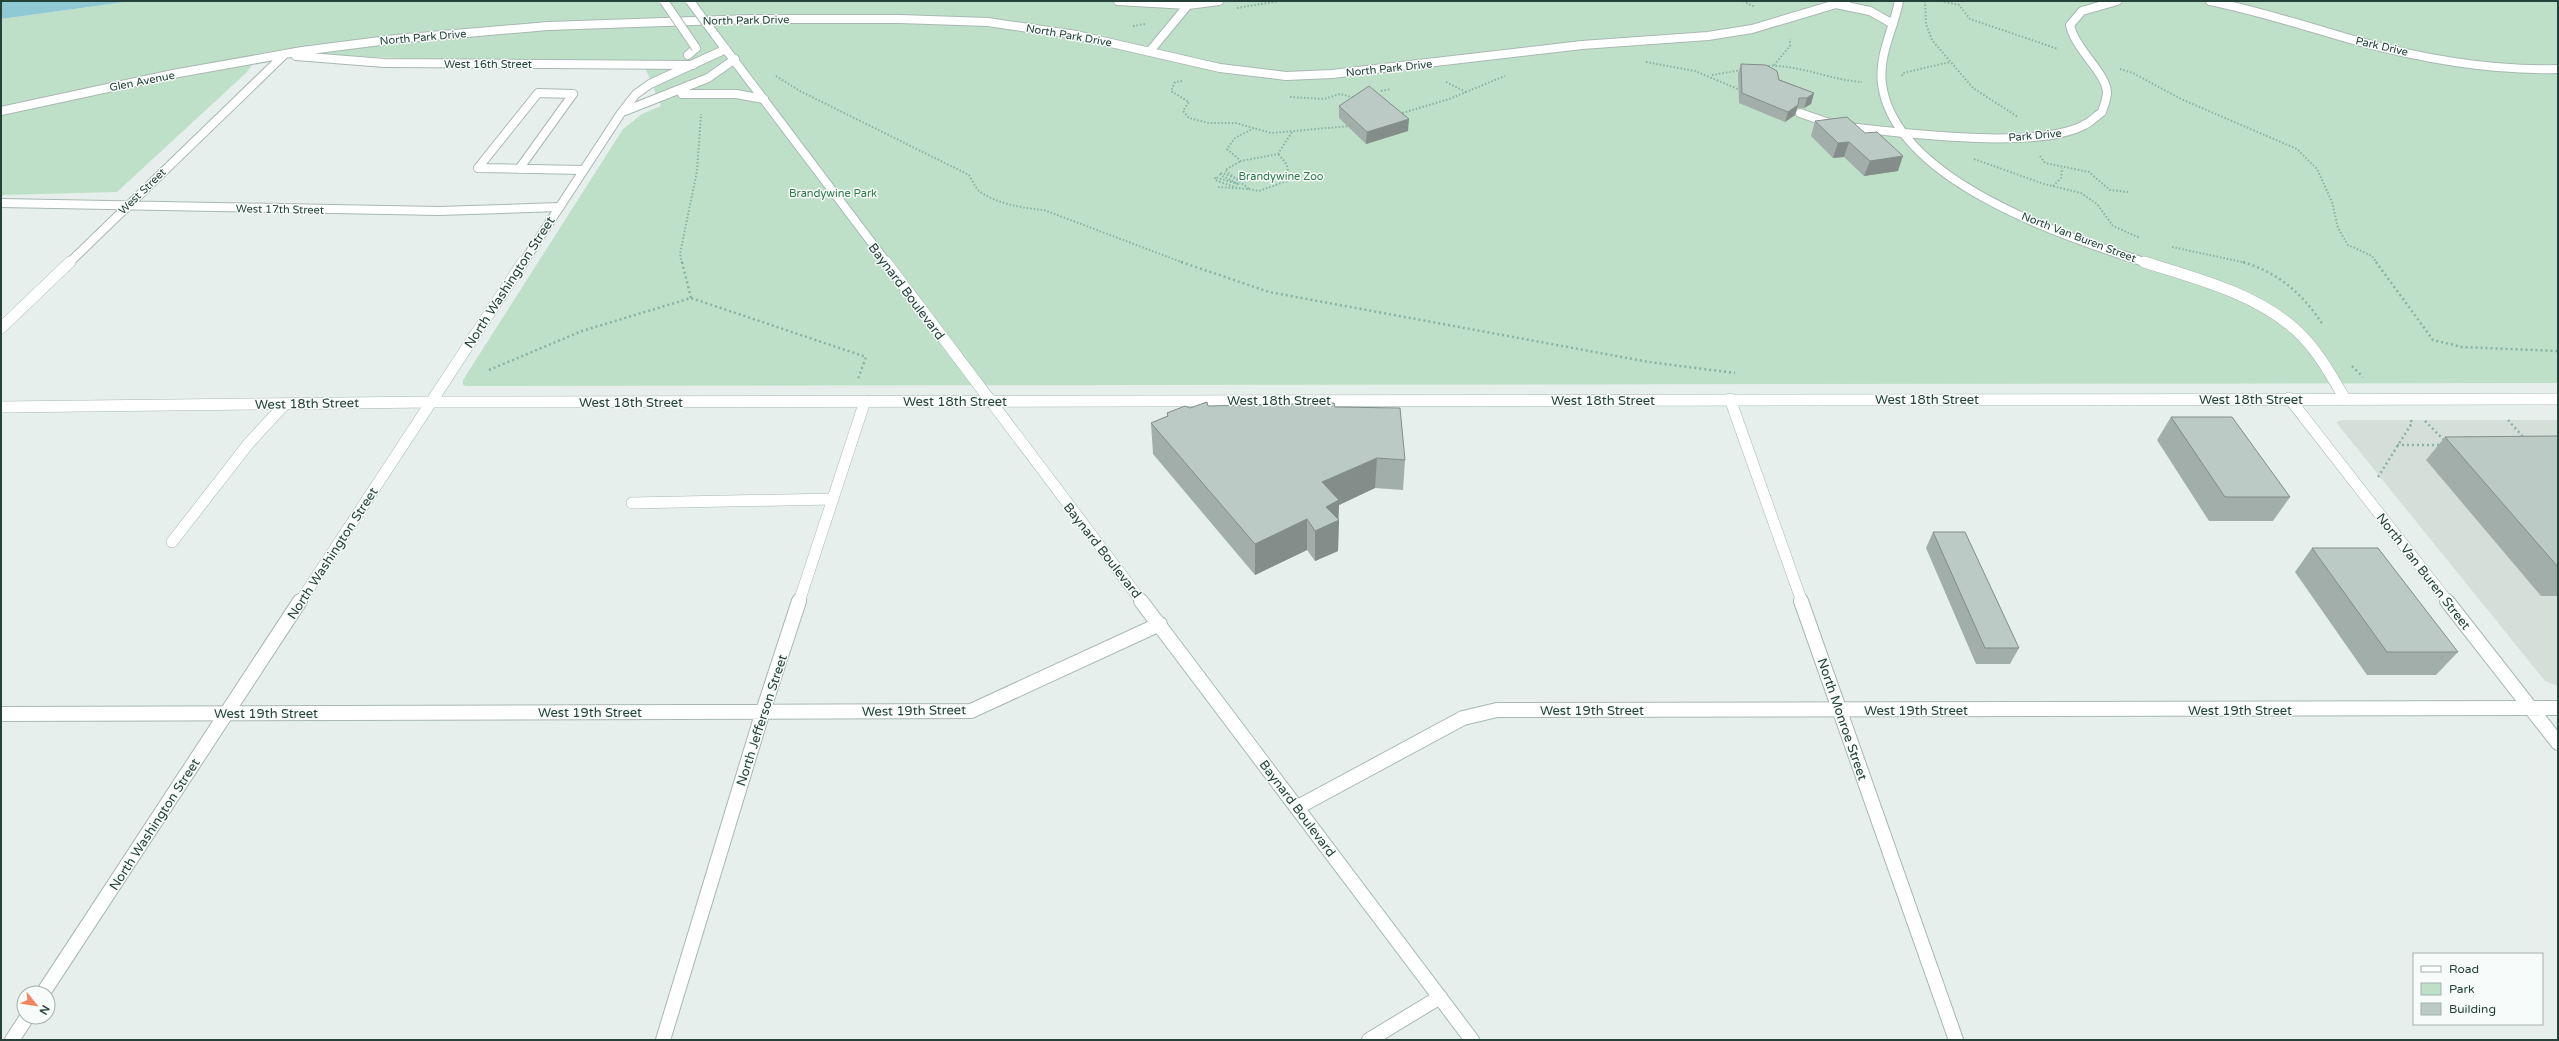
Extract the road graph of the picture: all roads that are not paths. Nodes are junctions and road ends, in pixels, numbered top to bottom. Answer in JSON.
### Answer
{"nodes":[{"id":1,"x":664,"y":1,"type":"edge"},
{"id":2,"x":690,"y":1,"type":"edge"},
{"id":3,"x":1118,"y":1,"type":"edge"},
{"id":4,"x":1219,"y":1,"type":"edge"},
{"id":5,"x":1846,"y":1,"type":"edge"},
{"id":6,"x":1899,"y":1,"type":"edge"},
{"id":7,"x":2117,"y":1,"type":"edge"},
{"id":8,"x":2210,"y":1,"type":"edge"},
{"id":9,"x":1836,"y":4,"type":"junction"},
{"id":10,"x":1188,"y":5,"type":"junction"},
{"id":11,"x":1893,"y":24,"type":"junction"},
{"id":12,"x":726,"y":49,"type":"junction"},
{"id":13,"x":1150,"y":51,"type":"junction"},
{"id":14,"x":285,"y":54,"type":"junction"},
{"id":15,"x":688,"y":55,"type":"dead end"},
{"id":16,"x":735,"y":59,"type":"junction"},
{"id":17,"x":693,"y":65,"type":"junction"},
{"id":18,"x":2558,"y":69,"type":"edge"},
{"id":19,"x":764,"y":98,"type":"junction"},
{"id":20,"x":644,"y":101,"type":"junction"},
{"id":21,"x":1,"y":111,"type":"edge"},
{"id":22,"x":620,"y":113,"type":"junction"},
{"id":23,"x":1800,"y":113,"type":"edge"},
{"id":24,"x":1904,"y":133,"type":"junction"},
{"id":25,"x":519,"y":169,"type":"junction"},
{"id":26,"x":583,"y":170,"type":"junction"},
{"id":27,"x":1,"y":203,"type":"edge"},
{"id":28,"x":125,"y":207,"type":"junction"},
{"id":29,"x":558,"y":208,"type":"junction"},
{"id":30,"x":1,"y":328,"type":"edge"},
{"id":31,"x":2289,"y":398,"type":"junction"},
{"id":32,"x":1730,"y":399,"type":"junction"},
{"id":33,"x":2345,"y":399,"type":"junction"},
{"id":34,"x":2558,"y":399,"type":"edge"},
{"id":35,"x":865,"y":401,"type":"junction"},
{"id":36,"x":989,"y":401,"type":"junction"},
{"id":37,"x":431,"y":402,"type":"junction"},
{"id":38,"x":286,"y":404,"type":"junction"},
{"id":39,"x":1,"y":406,"type":"edge"},
{"id":40,"x":833,"y":499,"type":"junction"},
{"id":41,"x":632,"y":503,"type":"dead end"},
{"id":42,"x":172,"y":542,"type":"dead end"},
{"id":43,"x":1160,"y":624,"type":"junction"},
{"id":44,"x":2531,"y":708,"type":"junction"},
{"id":45,"x":2558,"y":708,"type":"edge"},
{"id":46,"x":1840,"y":710,"type":"junction"},
{"id":47,"x":763,"y":711,"type":"junction"},
{"id":48,"x":1,"y":714,"type":"edge"},
{"id":49,"x":226,"y":714,"type":"junction"},
{"id":50,"x":2558,"y":743,"type":"edge"},
{"id":51,"x":1298,"y":807,"type":"junction"},
{"id":52,"x":48,"y":985,"type":"edge"},
{"id":53,"x":1440,"y":997,"type":"junction"},
{"id":54,"x":22,"y":1025,"type":"edge"},
{"id":55,"x":12,"y":1040,"type":"edge"},
{"id":56,"x":663,"y":1040,"type":"edge"},
{"id":57,"x":1369,"y":1040,"type":"edge"},
{"id":58,"x":1472,"y":1040,"type":"edge"},
{"id":59,"x":1956,"y":1040,"type":"edge"}],
"edges":[{"from":1,"to":15,"type":"street","bridge":true},
{"from":2,"to":12,"type":"street","bridge":true},
{"from":3,"to":10,"type":"street"},
{"from":4,"to":10,"type":"street"},
{"from":5,"to":9,"type":"street","name":"North Park Drive"},
{"from":6,"to":11,"type":"street","name":"North Van Buren Street"},
{"from":7,"to":24,"type":"street","name":"Park Drive"},
{"from":8,"to":18,"type":"street","name":"Park Drive"},
{"from":9,"to":11,"type":"street"},
{"from":9,"to":13,"type":"street","name":"North Park Drive"},
{"from":10,"to":13,"type":"street"},
{"from":11,"to":24,"type":"street","name":"North Van Buren Street"},
{"from":12,"to":16,"type":"street"},
{"from":12,"to":17,"type":"street","name":"North Washington Street"},
{"from":13,"to":14,"type":"street","name":"North Park Drive"},
{"from":14,"to":17,"type":"street","name":"West 16th Street"},
{"from":14,"to":21,"type":"street","name":"Glen Avenue"},
{"from":14,"to":28,"type":"street","name":"West Street"},
{"from":16,"to":19,"type":"street","name":"Baynard Boulevard"},
{"from":16,"to":20,"type":"street"},
{"from":17,"to":22,"type":"street","name":"North Washington Street"},
{"from":19,"to":20,"type":"street"},
{"from":19,"to":36,"type":"street","name":"Baynard Boulevard"},
{"from":20,"to":22,"type":"street"},
{"from":22,"to":26,"type":"street","name":"North Washington Street"},
{"from":23,"to":24,"type":"street","name":"Park Drive"},
{"from":24,"to":33,"type":"street","name":"North Van Buren Street"},
{"from":25,"to":25,"type":"street"},
{"from":25,"to":26,"type":"street"},
{"from":26,"to":29,"type":"street","name":"North Washington Street"},
{"from":27,"to":28,"type":"street","name":"West 17th Street"},
{"from":28,"to":29,"type":"street","name":"West 17th Street"},
{"from":28,"to":30,"type":"street","name":"West Street"},
{"from":29,"to":37,"type":"street","name":"North Washington Street"},
{"from":31,"to":32,"type":"street","name":"West 18th Street"},
{"from":31,"to":33,"type":"street","name":"West 18th Street"},
{"from":31,"to":44,"type":"street","name":"North Van Buren Street"},
{"from":32,"to":36,"type":"street","name":"West 18th Street"},
{"from":32,"to":46,"type":"street","name":"North Monroe Street"},
{"from":33,"to":34,"type":"street","name":"West 18th Street"},
{"from":35,"to":36,"type":"street","name":"West 18th Street"},
{"from":35,"to":37,"type":"street","name":"West 18th Street"},
{"from":35,"to":40,"type":"street","name":"North Jefferson Street"},
{"from":36,"to":43,"type":"street","name":"Baynard Boulevard"},
{"from":37,"to":38,"type":"street","name":"West 18th Street"},
{"from":37,"to":49,"type":"street","name":"North Washington Street"},
{"from":38,"to":39,"type":"street","name":"West 18th Street"},
{"from":38,"to":42,"type":"street"},
{"from":40,"to":41,"type":"street"},
{"from":40,"to":47,"type":"street","name":"North Jefferson Street"},
{"from":43,"to":47,"type":"street","name":"West 19th Street"},
{"from":43,"to":51,"type":"street","name":"Baynard Boulevard"},
{"from":44,"to":45,"type":"street","name":"West 19th Street"},
{"from":44,"to":46,"type":"street","name":"West 19th Street"},
{"from":44,"to":50,"type":"street","name":"North Van Buren Street"},
{"from":46,"to":51,"type":"street","name":"West 19th Street"},
{"from":46,"to":59,"type":"street","name":"North Monroe Street"},
{"from":47,"to":49,"type":"street","name":"West 19th Street"},
{"from":47,"to":56,"type":"street","name":"North Jefferson Street"},
{"from":48,"to":49,"type":"street","name":"West 19th Street"},
{"from":49,"to":52,"type":"street","name":"North Washington Street"},
{"from":51,"to":53,"type":"street","name":"Baynard Boulevard"},
{"from":53,"to":57,"type":"street"},
{"from":53,"to":58,"type":"street","name":"Baynard Boulevard"},
{"from":54,"to":55,"type":"street"}]}
